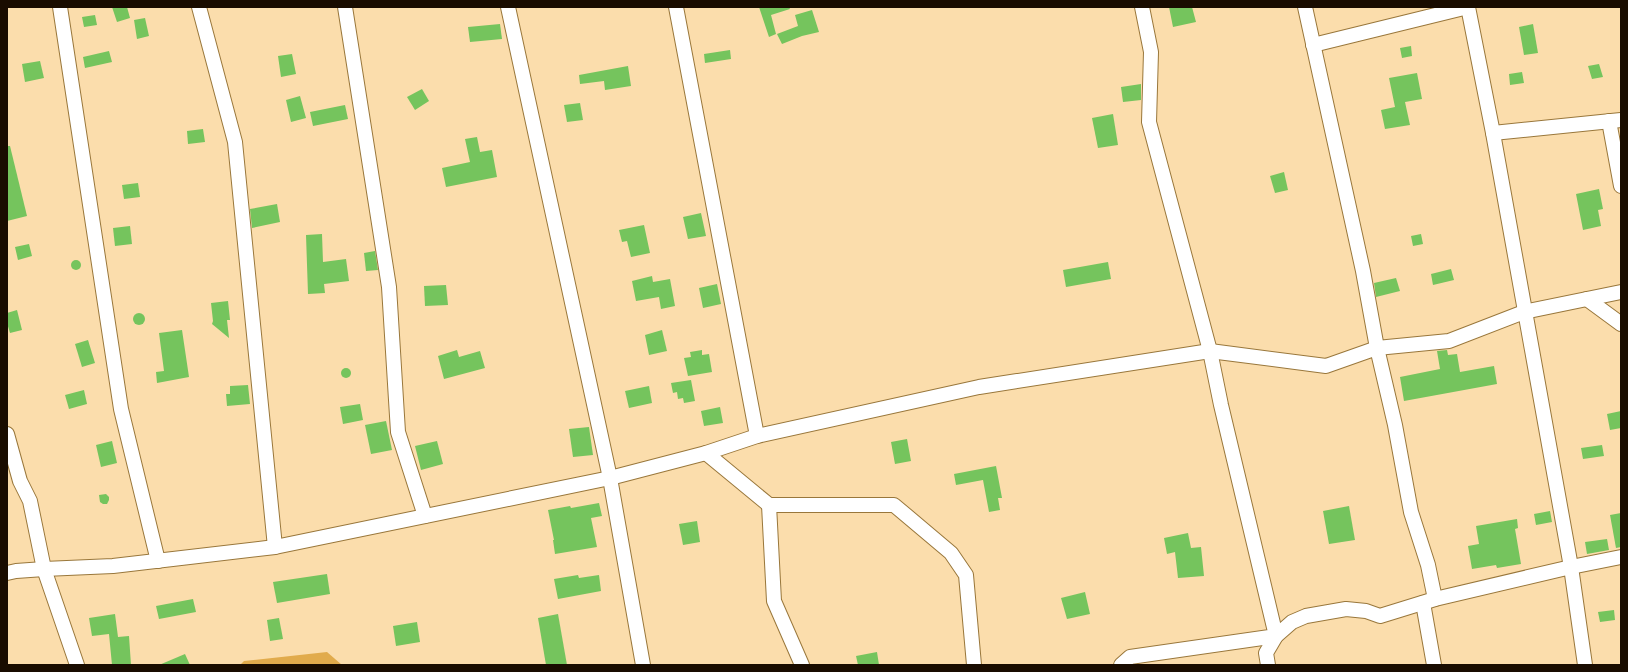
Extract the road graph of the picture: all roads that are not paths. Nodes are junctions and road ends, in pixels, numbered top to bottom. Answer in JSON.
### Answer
{"nodes":[{"id":1,"x":60,"y":7,"type":"edge"},
{"id":2,"x":199,"y":7,"type":"edge"},
{"id":3,"x":345,"y":7,"type":"edge"},
{"id":4,"x":508,"y":7,"type":"edge"},
{"id":5,"x":676,"y":7,"type":"edge"},
{"id":6,"x":1142,"y":7,"type":"edge"},
{"id":7,"x":1305,"y":7,"type":"edge"},
{"id":8,"x":1468,"y":7,"type":"edge"},
{"id":9,"x":1313,"y":45,"type":"junction"},
{"id":10,"x":1615,"y":121,"type":"edge"},
{"id":11,"x":1492,"y":133,"type":"junction"},
{"id":12,"x":1621,"y":186,"type":"edge"},
{"id":13,"x":1621,"y":292,"type":"edge"},
{"id":14,"x":1588,"y":299,"type":"junction"},
{"id":15,"x":1524,"y":312,"type":"junction"},
{"id":16,"x":1621,"y":324,"type":"edge"},
{"id":17,"x":1376,"y":348,"type":"junction"},
{"id":18,"x":1210,"y":351,"type":"junction"},
{"id":19,"x":7,"y":436,"type":"edge"},
{"id":20,"x":757,"y":436,"type":"junction"},
{"id":21,"x":706,"y":453,"type":"junction"},
{"id":22,"x":610,"y":478,"type":"junction"},
{"id":23,"x":768,"y":506,"type":"junction"},
{"id":24,"x":425,"y":516,"type":"junction"},
{"id":25,"x":275,"y":547,"type":"junction"},
{"id":26,"x":1621,"y":557,"type":"edge"},
{"id":27,"x":158,"y":561,"type":"junction"},
{"id":28,"x":1571,"y":567,"type":"junction"},
{"id":29,"x":44,"y":569,"type":"junction"},
{"id":30,"x":7,"y":573,"type":"edge"},
{"id":31,"x":1429,"y":601,"type":"junction"},
{"id":32,"x":1276,"y":636,"type":"junction"},
{"id":33,"x":77,"y":665,"type":"edge"},
{"id":34,"x":643,"y":665,"type":"edge"},
{"id":35,"x":802,"y":665,"type":"edge"},
{"id":36,"x":974,"y":665,"type":"edge"},
{"id":37,"x":1121,"y":665,"type":"edge"},
{"id":38,"x":1268,"y":665,"type":"edge"},
{"id":39,"x":1434,"y":665,"type":"edge"},
{"id":40,"x":1585,"y":665,"type":"edge"}],
"edges":[{"from":1,"to":27,"type":"street"},
{"from":2,"to":25,"type":"street"},
{"from":3,"to":24,"type":"street"},
{"from":4,"to":22,"type":"street"},
{"from":5,"to":20,"type":"street"},
{"from":6,"to":18,"type":"street"},
{"from":7,"to":9,"type":"street"},
{"from":8,"to":9,"type":"street"},
{"from":8,"to":11,"type":"street"},
{"from":9,"to":17,"type":"street"},
{"from":10,"to":11,"type":"street"},
{"from":10,"to":12,"type":"street"},
{"from":11,"to":15,"type":"street"},
{"from":13,"to":14,"type":"street"},
{"from":14,"to":15,"type":"street"},
{"from":14,"to":16,"type":"street"},
{"from":15,"to":17,"type":"street"},
{"from":15,"to":28,"type":"street"},
{"from":17,"to":18,"type":"street"},
{"from":17,"to":31,"type":"street"},
{"from":18,"to":20,"type":"street"},
{"from":18,"to":32,"type":"street"},
{"from":19,"to":29,"type":"street"},
{"from":20,"to":21,"type":"street"},
{"from":21,"to":22,"type":"street"},
{"from":21,"to":23,"type":"street"},
{"from":22,"to":24,"type":"street"},
{"from":22,"to":34,"type":"street"},
{"from":23,"to":35,"type":"street"},
{"from":23,"to":36,"type":"street"},
{"from":24,"to":25,"type":"street"},
{"from":25,"to":27,"type":"street"},
{"from":26,"to":28,"type":"street"},
{"from":27,"to":29,"type":"street"},
{"from":28,"to":31,"type":"street"},
{"from":28,"to":40,"type":"street"},
{"from":29,"to":30,"type":"street"},
{"from":29,"to":33,"type":"street"},
{"from":31,"to":32,"type":"street"},
{"from":31,"to":39,"type":"street"},
{"from":32,"to":37,"type":"street"},
{"from":32,"to":38,"type":"street"}]}
